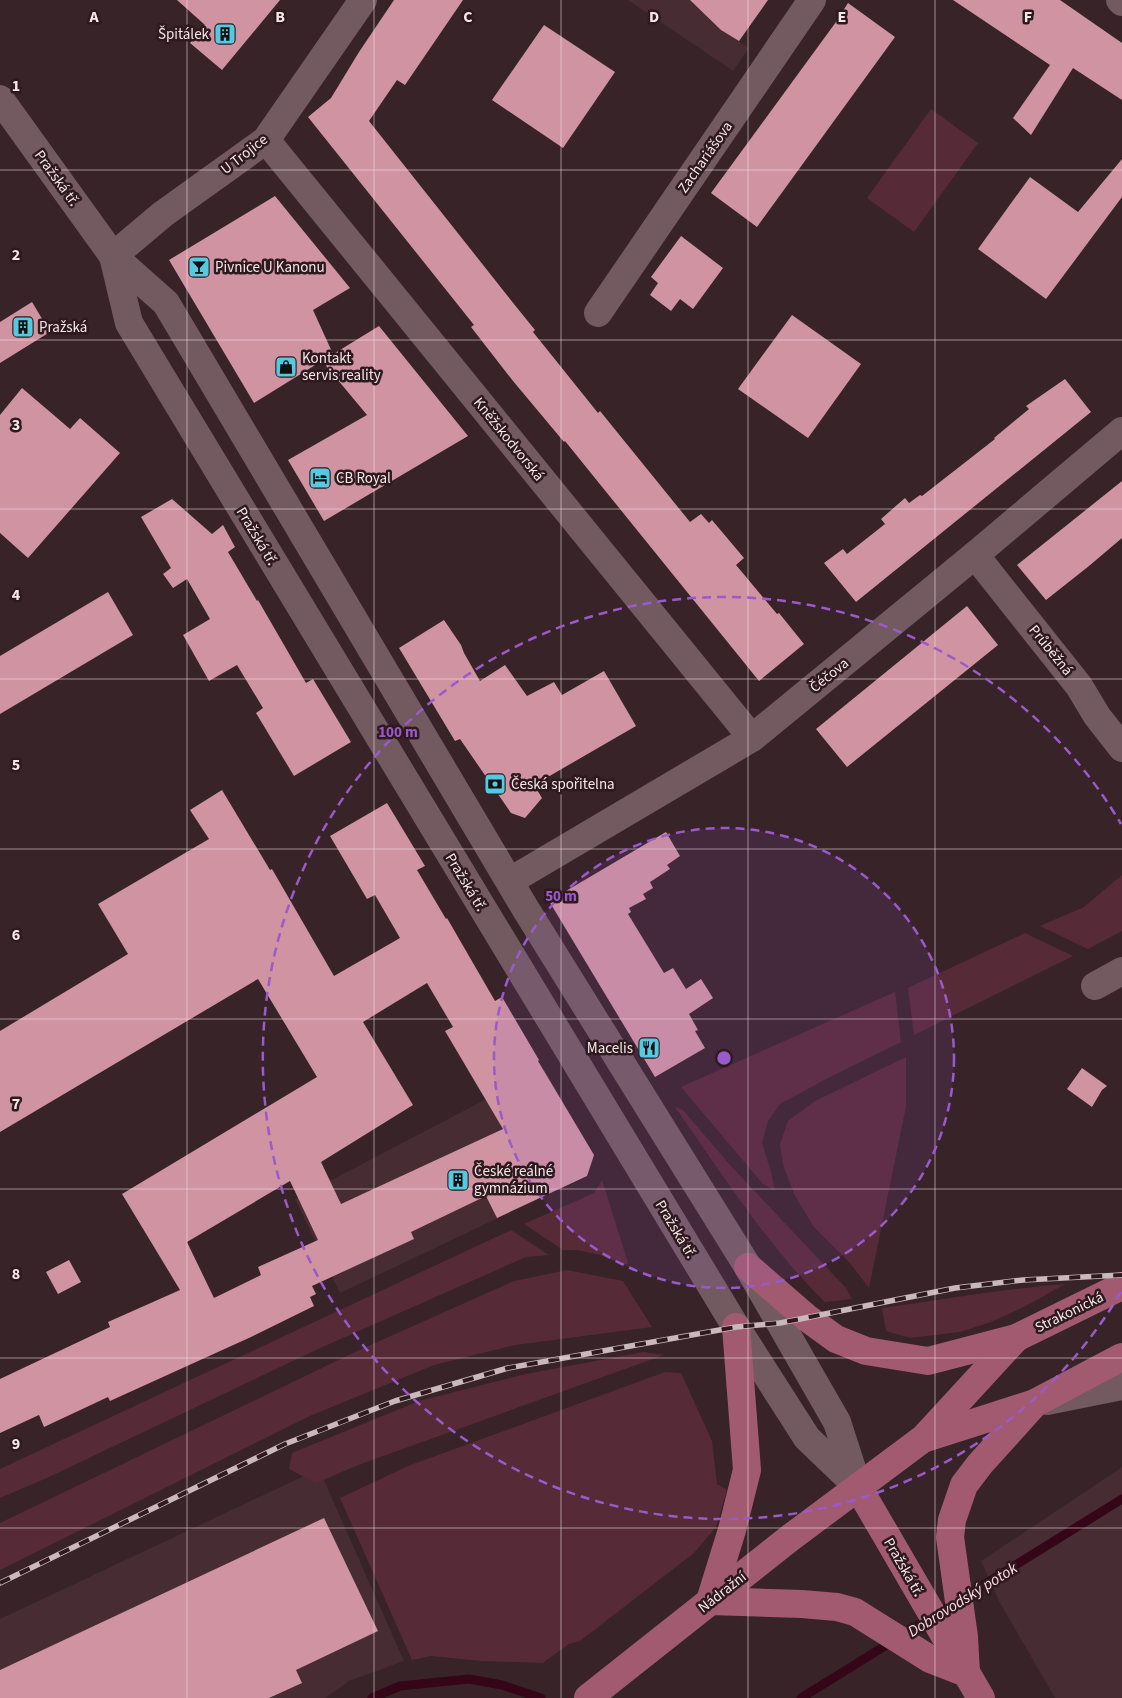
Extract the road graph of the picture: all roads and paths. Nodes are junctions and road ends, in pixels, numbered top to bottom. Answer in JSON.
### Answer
{"nodes":[{"id":1,"x":362,"y":0,"type":"edge"},
{"id":2,"x":812,"y":0,"type":"edge"},
{"id":3,"x":0,"y":99,"type":"edge"},
{"id":4,"x":266,"y":140,"type":"junction"},
{"id":5,"x":113,"y":256,"type":"junction"},
{"id":6,"x":598,"y":313,"type":"dead end"},
{"id":7,"x":1122,"y":431,"type":"edge"},
{"id":8,"x":975,"y":555,"type":"junction"},
{"id":9,"x":752,"y":738,"type":"junction"},
{"id":10,"x":1122,"y":748,"type":"edge"},
{"id":11,"x":510,"y":882,"type":"junction"},
{"id":12,"x":1122,"y":970,"type":"edge"},
{"id":13,"x":1095,"y":986,"type":"dead end"},
{"id":14,"x":748,"y":1267,"type":"junction"},
{"id":15,"x":1122,"y":1286,"type":"edge"},
{"id":16,"x":736,"y":1327,"type":"junction"},
{"id":17,"x":1016,"y":1338,"type":"junction"},
{"id":18,"x":1122,"y":1357,"type":"edge"},
{"id":19,"x":1122,"y":1386,"type":"edge"},
{"id":20,"x":1035,"y":1403,"type":"junction"},
{"id":21,"x":924,"y":1438,"type":"junction"},
{"id":22,"x":858,"y":1487,"type":"junction"},
{"id":23,"x":710,"y":1601,"type":"junction"},
{"id":24,"x":948,"y":1647,"type":"junction"},
{"id":25,"x":588,"y":1698,"type":"edge"},
{"id":26,"x":981,"y":1698,"type":"edge"}],
"edges":[{"from":1,"to":4,"type":"street","name":"U Trojice"},
{"from":2,"to":6,"type":"street","name":"Zachariášova"},
{"from":3,"to":5,"type":"street","name":"Pražská tř."},
{"from":4,"to":5,"type":"street","name":"U Trojice"},
{"from":4,"to":9,"type":"street","name":"Kněžskodvorská"},
{"from":5,"to":11,"type":"street","name":"Pražská tř."},
{"from":5,"to":16,"type":"street","name":"Pražská tř."},
{"from":7,"to":8,"type":"street","name":"Čéčova"},
{"from":8,"to":9,"type":"street","name":"Čéčova"},
{"from":8,"to":10,"type":"street","name":"Průběžná"},
{"from":9,"to":11,"type":"street","name":"Čéčova"},
{"from":11,"to":14,"type":"street","name":"Pražská tř."},
{"from":12,"to":13,"type":"street"},
{"from":14,"to":17,"type":"main road"},
{"from":14,"to":22,"type":"street","name":"Pražská tř."},
{"from":15,"to":17,"type":"main road","name":"Strakonická"},
{"from":16,"to":22,"type":"street","name":"Pražská tř."},
{"from":16,"to":23,"type":"main road"},
{"from":17,"to":21,"type":"main road"},
{"from":18,"to":20,"type":"main road"},
{"from":19,"to":20,"type":"street"},
{"from":20,"to":21,"type":"main road"},
{"from":20,"to":24,"type":"main road"},
{"from":21,"to":22,"type":"main road"},
{"from":22,"to":23,"type":"main road","name":"Nádražní"},
{"from":22,"to":24,"type":"main road","name":"Pražská tř."},
{"from":23,"to":24,"type":"main road"},
{"from":23,"to":25,"type":"main road","name":"Nádražní"},
{"from":24,"to":26,"type":"main road","name":"Pražská tř."}]}
